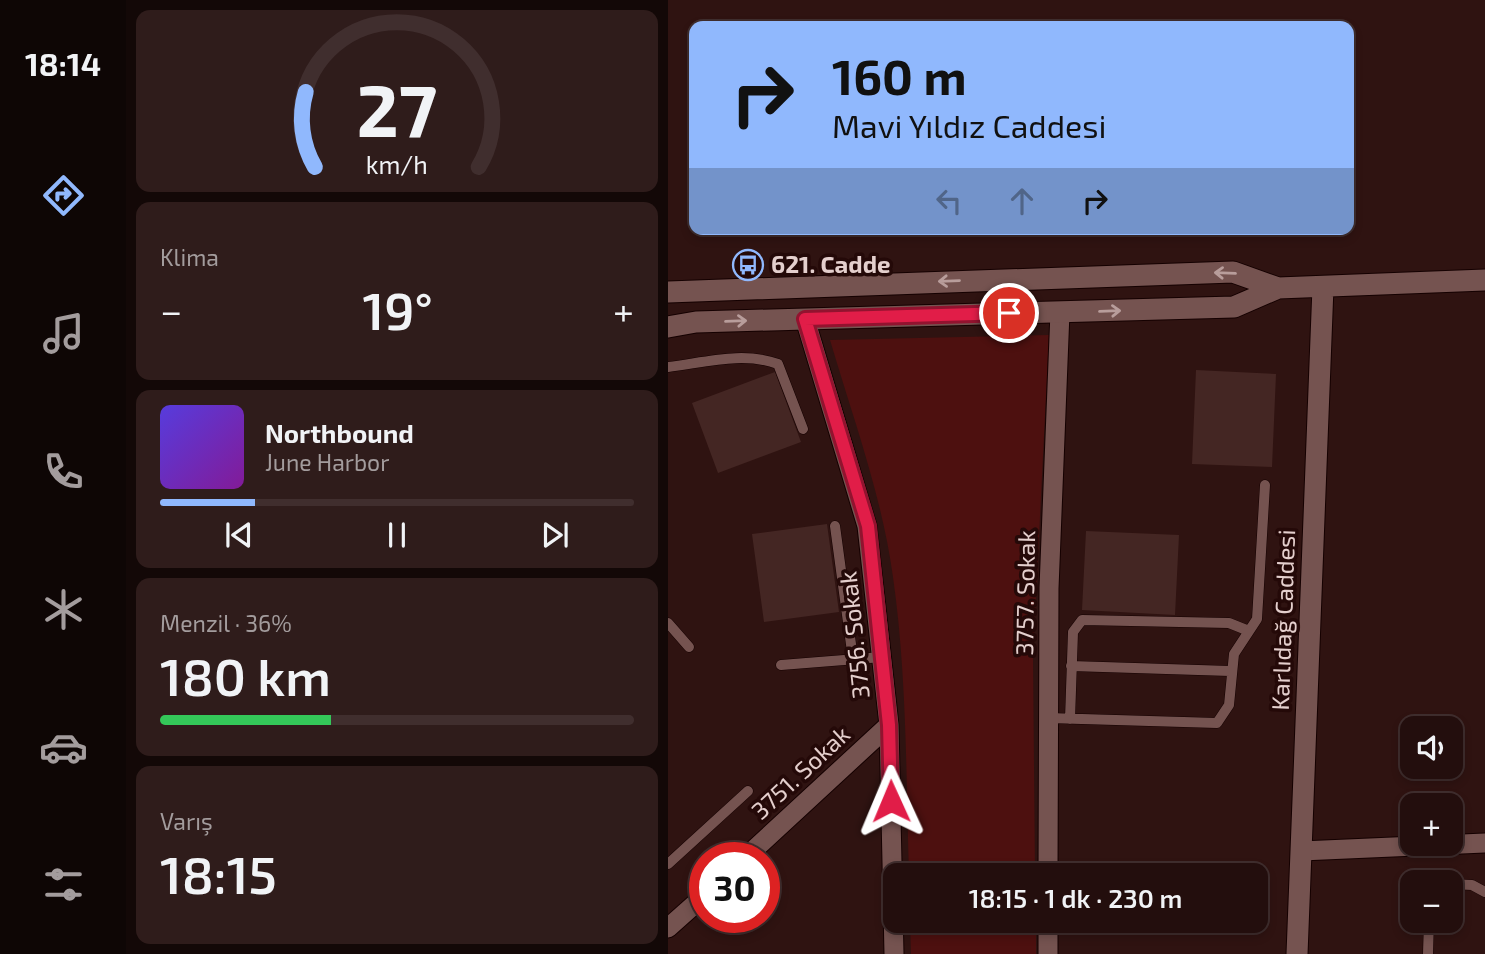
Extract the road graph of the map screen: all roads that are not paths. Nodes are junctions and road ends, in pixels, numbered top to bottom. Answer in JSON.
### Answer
{"nodes":[{"id":1,"x":1485,"y":280,"type":"edge"},
{"id":2,"x":1323,"y":287,"type":"junction"},
{"id":3,"x":1278,"y":288,"type":"junction"},
{"id":4,"x":668,"y":292,"type":"edge"},
{"id":5,"x":1060,"y":312,"type":"junction"},
{"id":6,"x":805,"y":319,"type":"junction"},
{"id":7,"x":668,"y":327,"type":"edge"},
{"id":8,"x":668,"y":367,"type":"edge"},
{"id":9,"x":803,"y":429,"type":"dead end"},
{"id":10,"x":1265,"y":485,"type":"dead end"},
{"id":11,"x":835,"y":526,"type":"dead end"},
{"id":12,"x":668,"y":624,"type":"edge"},
{"id":13,"x":1250,"y":631,"type":"junction"},
{"id":14,"x":689,"y":647,"type":"dead end"},
{"id":15,"x":882,"y":657,"type":"junction"},
{"id":16,"x":853,"y":659,"type":"junction"},
{"id":17,"x":781,"y":665,"type":"dead end"},
{"id":18,"x":1071,"y":666,"type":"junction"},
{"id":19,"x":1230,"y":671,"type":"junction"},
{"id":20,"x":1048,"y":718,"type":"junction"},
{"id":21,"x":1070,"y":719,"type":"junction"},
{"id":22,"x":889,"y":725,"type":"junction"},
{"id":23,"x":748,"y":791,"type":"dead end"},
{"id":24,"x":762,"y":842,"type":"edge"},
{"id":25,"x":1485,"y":843,"type":"edge"},
{"id":26,"x":1301,"y":851,"type":"junction"},
{"id":27,"x":1048,"y":863,"type":"edge"},
{"id":28,"x":668,"y":864,"type":"edge"},
{"id":29,"x":1463,"y":885,"type":"edge"},
{"id":30,"x":1485,"y":892,"type":"edge"},
{"id":31,"x":689,"y":910,"type":"edge"},
{"id":32,"x":668,"y":929,"type":"edge"},
{"id":33,"x":1048,"y":933,"type":"edge"},
{"id":34,"x":1429,"y":933,"type":"edge"},
{"id":35,"x":894,"y":954,"type":"edge"},
{"id":36,"x":1048,"y":954,"type":"edge"},
{"id":37,"x":1297,"y":954,"type":"edge"},
{"id":38,"x":1428,"y":954,"type":"edge"}],
"edges":[{"from":1,"to":2,"type":"main road"},
{"from":2,"to":3,"type":"main road"},
{"from":2,"to":26,"type":"main road","name":"Karlıdağ Caddesi"},
{"from":3,"to":4,"type":"main road","one_way":true},
{"from":5,"to":3,"type":"main road","one_way":true},
{"from":5,"to":6,"type":"main road"},
{"from":5,"to":20,"type":"street","name":"3757. Sokak"},
{"from":7,"to":6,"type":"main road","one_way":true},
{"from":6,"to":15,"type":"street","name":"3756. Sokak"},
{"from":8,"to":9,"type":"lane"},
{"from":10,"to":13,"type":"lane"},
{"from":11,"to":16,"type":"lane"},
{"from":12,"to":14,"type":"lane"},
{"from":13,"to":18,"type":"lane"},
{"from":13,"to":19,"type":"lane"},
{"from":15,"to":16,"type":"lane"},
{"from":15,"to":22,"type":"street","name":"3756. Sokak"},
{"from":16,"to":17,"type":"lane"},
{"from":18,"to":19,"type":"lane"},
{"from":18,"to":21,"type":"lane"},
{"from":19,"to":21,"type":"lane"},
{"from":20,"to":21,"type":"lane"},
{"from":20,"to":27,"type":"street","name":"3757. Sokak"},
{"from":22,"to":24,"type":"street","name":"3751. Sokak"},
{"from":22,"to":35,"type":"street","name":"3756. Sokak"},
{"from":23,"to":28,"type":"lane"},
{"from":25,"to":26,"type":"street"},
{"from":26,"to":37,"type":"main road","name":"Karlıdağ Caddesi"},
{"from":29,"to":30,"type":"lane"},
{"from":31,"to":32,"type":"street"},
{"from":33,"to":36,"type":"street"},
{"from":34,"to":38,"type":"lane"}]}
